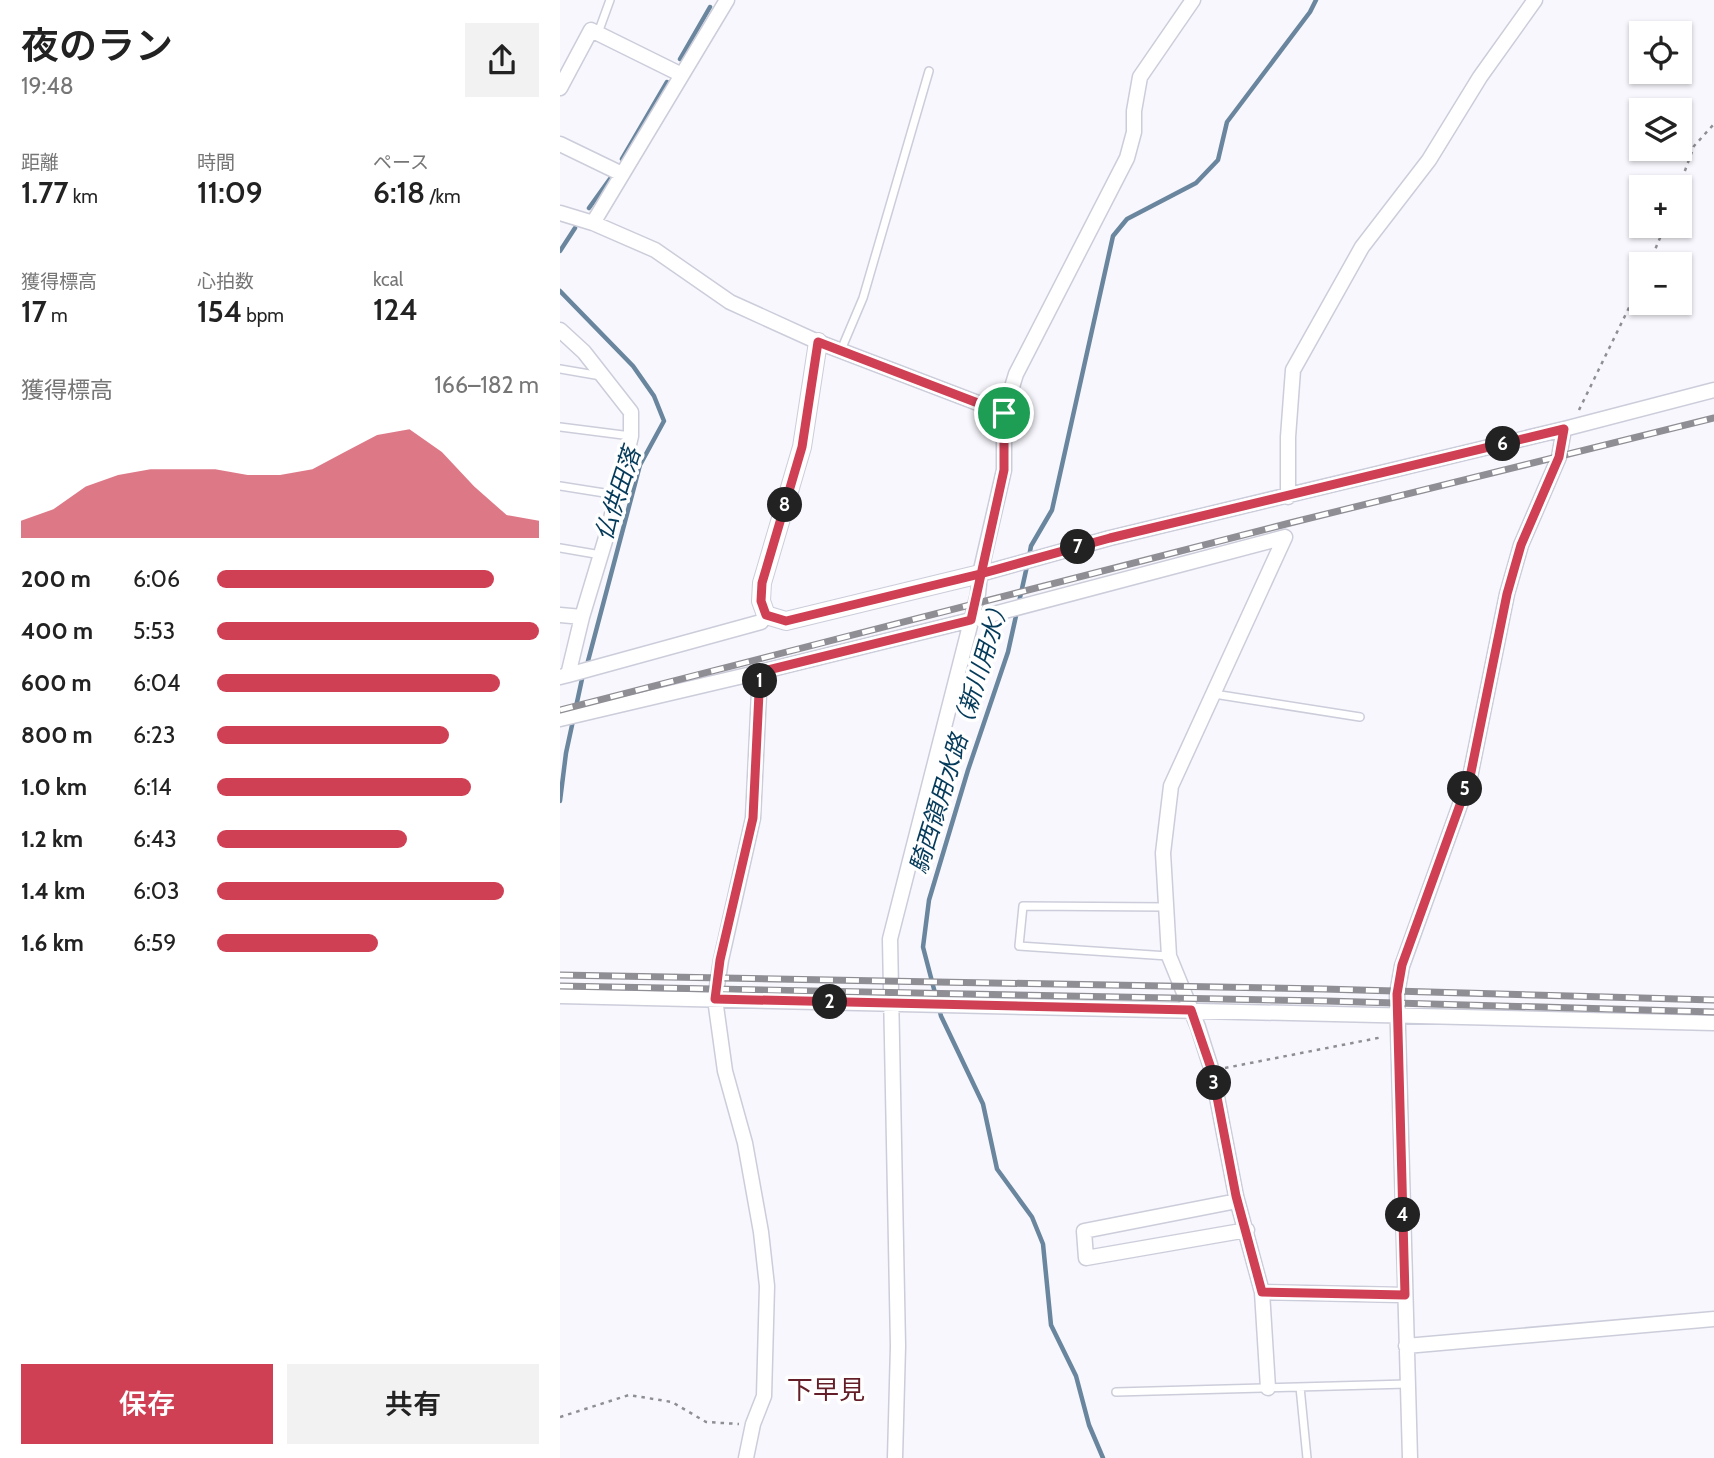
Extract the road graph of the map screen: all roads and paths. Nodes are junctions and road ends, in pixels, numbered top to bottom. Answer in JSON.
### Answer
{"nodes":[{"id":1,"x":611,"y":0,"type":"edge"},
{"id":2,"x":1193,"y":0,"type":"edge"},
{"id":3,"x":1535,"y":0,"type":"edge"},
{"id":4,"x":725,"y":1,"type":"edge"},
{"id":5,"x":598,"y":34,"type":"junction"},
{"id":6,"x":929,"y":71,"type":"dead end"},
{"id":7,"x":682,"y":75,"type":"junction"},
{"id":8,"x":560,"y":88,"type":"edge"},
{"id":9,"x":1714,"y":124,"type":"edge"},
{"id":10,"x":560,"y":144,"type":"edge"},
{"id":11,"x":622,"y":174,"type":"junction"},
{"id":12,"x":1683,"y":175,"type":"edge"},
{"id":13,"x":560,"y":213,"type":"edge"},
{"id":14,"x":593,"y":223,"type":"junction"},
{"id":15,"x":1629,"y":308,"type":"edge"},
{"id":16,"x":560,"y":330,"type":"edge"},
{"id":17,"x":818,"y":342,"type":"junction"},
{"id":18,"x":841,"y":351,"type":"junction"},
{"id":19,"x":560,"y":369,"type":"edge"},
{"id":20,"x":603,"y":376,"type":"junction"},
{"id":21,"x":1714,"y":390,"type":"edge"},
{"id":22,"x":1004,"y":413,"type":"junction"},
{"id":23,"x":560,"y":427,"type":"edge"},
{"id":24,"x":1572,"y":427,"type":"junction"},
{"id":25,"x":631,"y":436,"type":"junction"},
{"id":26,"x":560,"y":486,"type":"edge"},
{"id":27,"x":617,"y":495,"type":"junction"},
{"id":28,"x":1287,"y":497,"type":"junction"},
{"id":29,"x":560,"y":548,"type":"edge"},
{"id":30,"x":601,"y":555,"type":"junction"},
{"id":31,"x":980,"y":574,"type":"junction"},
{"id":32,"x":560,"y":615,"type":"edge"},
{"id":33,"x":766,"y":615,"type":"junction"},
{"id":34,"x":582,"y":617,"type":"junction"},
{"id":35,"x":971,"y":620,"type":"junction"},
{"id":36,"x":760,"y":672,"type":"junction"},
{"id":37,"x":564,"y":676,"type":"edge"},
{"id":38,"x":1214,"y":694,"type":"junction"},
{"id":39,"x":1360,"y":717,"type":"dead end"},
{"id":40,"x":563,"y":719,"type":"edge"},
{"id":41,"x":1166,"y":907,"type":"junction"},
{"id":42,"x":1169,"y":956,"type":"junction"},
{"id":43,"x":560,"y":996,"type":"edge"},
{"id":44,"x":715,"y":999,"type":"junction"},
{"id":45,"x":891,"y":1003,"type":"junction"},
{"id":46,"x":1191,"y":1010,"type":"junction"},
{"id":47,"x":1398,"y":1016,"type":"junction"},
{"id":48,"x":1714,"y":1023,"type":"edge"},
{"id":49,"x":1399,"y":1034,"type":"junction"},
{"id":50,"x":1212,"y":1071,"type":"junction"},
{"id":51,"x":1237,"y":1201,"type":"junction"},
{"id":52,"x":1247,"y":1230,"type":"junction"},
{"id":53,"x":1262,"y":1292,"type":"junction"},
{"id":54,"x":1405,"y":1295,"type":"junction"},
{"id":55,"x":1714,"y":1320,"type":"edge"},
{"id":56,"x":1406,"y":1346,"type":"junction"},
{"id":57,"x":1407,"y":1384,"type":"junction"},
{"id":58,"x":1300,"y":1387,"type":"junction"},
{"id":59,"x":1268,"y":1388,"type":"junction"},
{"id":60,"x":1116,"y":1392,"type":"dead end"},
{"id":61,"x":560,"y":1417,"type":"edge"},
{"id":62,"x":753,"y":1424,"type":"junction"},
{"id":63,"x":746,"y":1458,"type":"edge"},
{"id":64,"x":895,"y":1458,"type":"edge"},
{"id":65,"x":1307,"y":1458,"type":"edge"},
{"id":66,"x":1410,"y":1458,"type":"edge"}],
"edges":[{"from":1,"to":5,"type":"lane"},
{"from":2,"to":22,"type":"street"},
{"from":3,"to":28,"type":"street"},
{"from":4,"to":7,"type":"street"},
{"from":5,"to":7,"type":"street"},
{"from":5,"to":8,"type":"street"},
{"from":6,"to":18,"type":"lane"},
{"from":7,"to":11,"type":"street"},
{"from":9,"to":12,"type":"path"},
{"from":10,"to":11,"type":"street"},
{"from":11,"to":14,"type":"street"},
{"from":13,"to":14,"type":"street"},
{"from":14,"to":17,"type":"street"},
{"from":15,"to":24,"type":"path"},
{"from":16,"to":20,"type":"street"},
{"from":17,"to":18,"type":"street"},
{"from":17,"to":33,"type":"street"},
{"from":18,"to":22,"type":"street"},
{"from":19,"to":20,"type":"lane"},
{"from":20,"to":25,"type":"street"},
{"from":21,"to":24,"type":"street"},
{"from":22,"to":31,"type":"street"},
{"from":23,"to":25,"type":"lane"},
{"from":24,"to":28,"type":"street"},
{"from":24,"to":47,"type":"street"},
{"from":25,"to":27,"type":"street"},
{"from":26,"to":27,"type":"lane"},
{"from":27,"to":30,"type":"street"},
{"from":28,"to":31,"type":"street"},
{"from":29,"to":30,"type":"lane"},
{"from":30,"to":34,"type":"street"},
{"from":31,"to":33,"type":"street"},
{"from":31,"to":35,"type":"street"},
{"from":32,"to":34,"type":"street"},
{"from":33,"to":37,"type":"street"},
{"from":34,"to":37,"type":"street"},
{"from":35,"to":36,"type":"street"},
{"from":35,"to":38,"type":"street"},
{"from":35,"to":45,"type":"street"},
{"from":36,"to":40,"type":"street"},
{"from":36,"to":44,"type":"street"},
{"from":38,"to":39,"type":"lane"},
{"from":38,"to":41,"type":"street"},
{"from":41,"to":42,"type":"street"},
{"from":41,"to":42,"type":"lane"},
{"from":42,"to":46,"type":"street"},
{"from":43,"to":44,"type":"street"},
{"from":44,"to":45,"type":"street"},
{"from":44,"to":62,"type":"street"},
{"from":45,"to":46,"type":"street"},
{"from":45,"to":64,"type":"street"},
{"from":46,"to":47,"type":"street"},
{"from":46,"to":50,"type":"street"},
{"from":47,"to":48,"type":"street"},
{"from":47,"to":49,"type":"street"},
{"from":49,"to":50,"type":"path"},
{"from":49,"to":54,"type":"street"},
{"from":50,"to":51,"type":"street"},
{"from":51,"to":52,"type":"street"},
{"from":51,"to":52,"type":"street"},
{"from":52,"to":53,"type":"street"},
{"from":53,"to":54,"type":"street"},
{"from":53,"to":59,"type":"street"},
{"from":54,"to":56,"type":"street"},
{"from":55,"to":56,"type":"street"},
{"from":56,"to":57,"type":"street"},
{"from":57,"to":58,"type":"lane"},
{"from":57,"to":66,"type":"street"},
{"from":58,"to":59,"type":"lane"},
{"from":58,"to":65,"type":"lane"},
{"from":59,"to":60,"type":"lane"},
{"from":61,"to":62,"type":"path"},
{"from":62,"to":63,"type":"street"}]}
